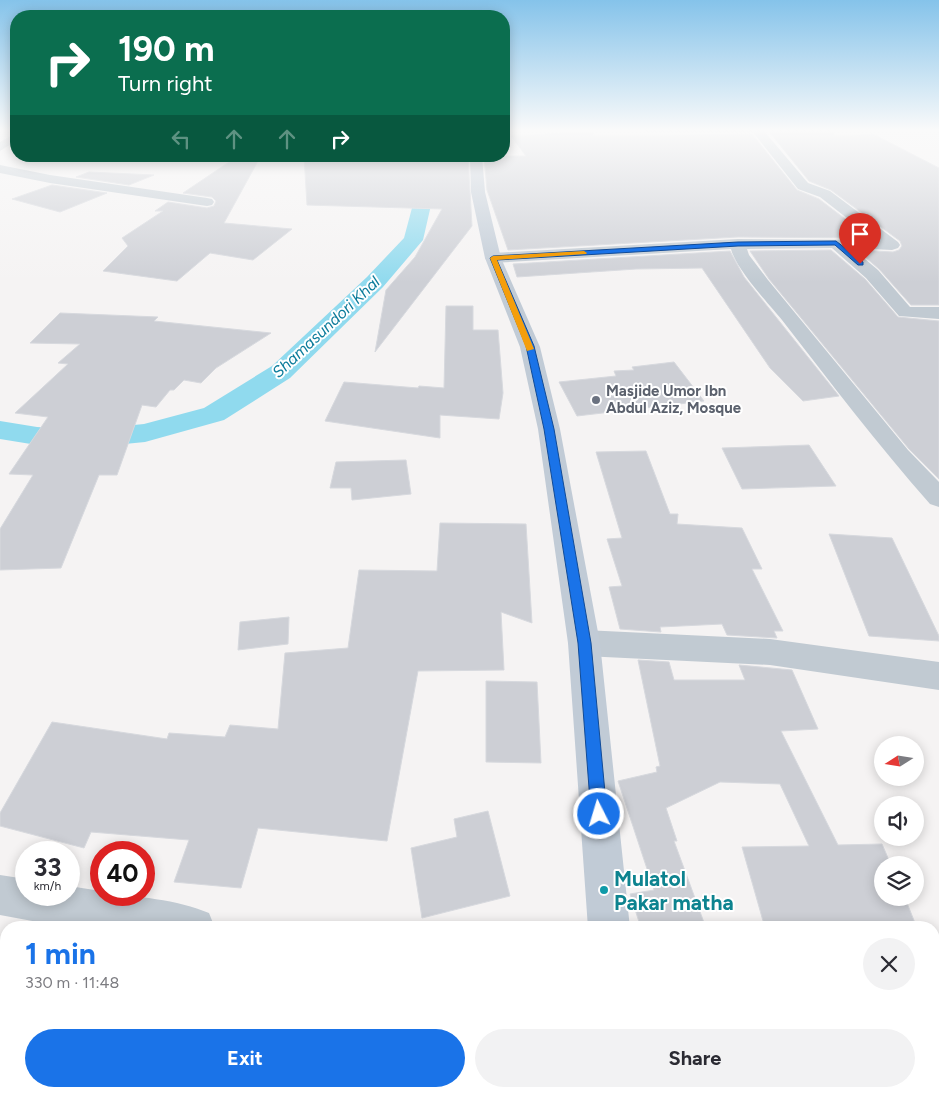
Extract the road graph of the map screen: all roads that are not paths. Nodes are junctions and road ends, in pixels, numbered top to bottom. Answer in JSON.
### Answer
{"nodes":[{"id":1,"x":58,"y":180,"type":"edge"},
{"id":2,"x":477,"y":180,"type":"edge"},
{"id":3,"x":797,"y":180,"type":"edge"},
{"id":4,"x":206,"y":202,"type":"dead end"},
{"id":5,"x":836,"y":243,"type":"junction"},
{"id":6,"x":738,"y":244,"type":"junction"},
{"id":7,"x":493,"y":258,"type":"junction"},
{"id":8,"x":939,"y":313,"type":"edge"},
{"id":9,"x":939,"y":498,"type":"edge"},
{"id":10,"x":584,"y":643,"type":"junction"},
{"id":11,"x":939,"y":676,"type":"edge"},
{"id":12,"x":0,"y":895,"type":"edge"},
{"id":13,"x":147,"y":921,"type":"edge"},
{"id":14,"x":608,"y":921,"type":"edge"}],
"edges":[{"from":1,"to":4,"type":"street"},
{"from":2,"to":7,"type":"street"},
{"from":3,"to":5,"type":"street"},
{"from":5,"to":6,"type":"street"},
{"from":5,"to":8,"type":"street"},
{"from":6,"to":7,"type":"street"},
{"from":6,"to":9,"type":"street"},
{"from":7,"to":10,"type":"street"},
{"from":10,"to":11,"type":"street"},
{"from":10,"to":14,"type":"street"},
{"from":12,"to":13,"type":"street"}]}
